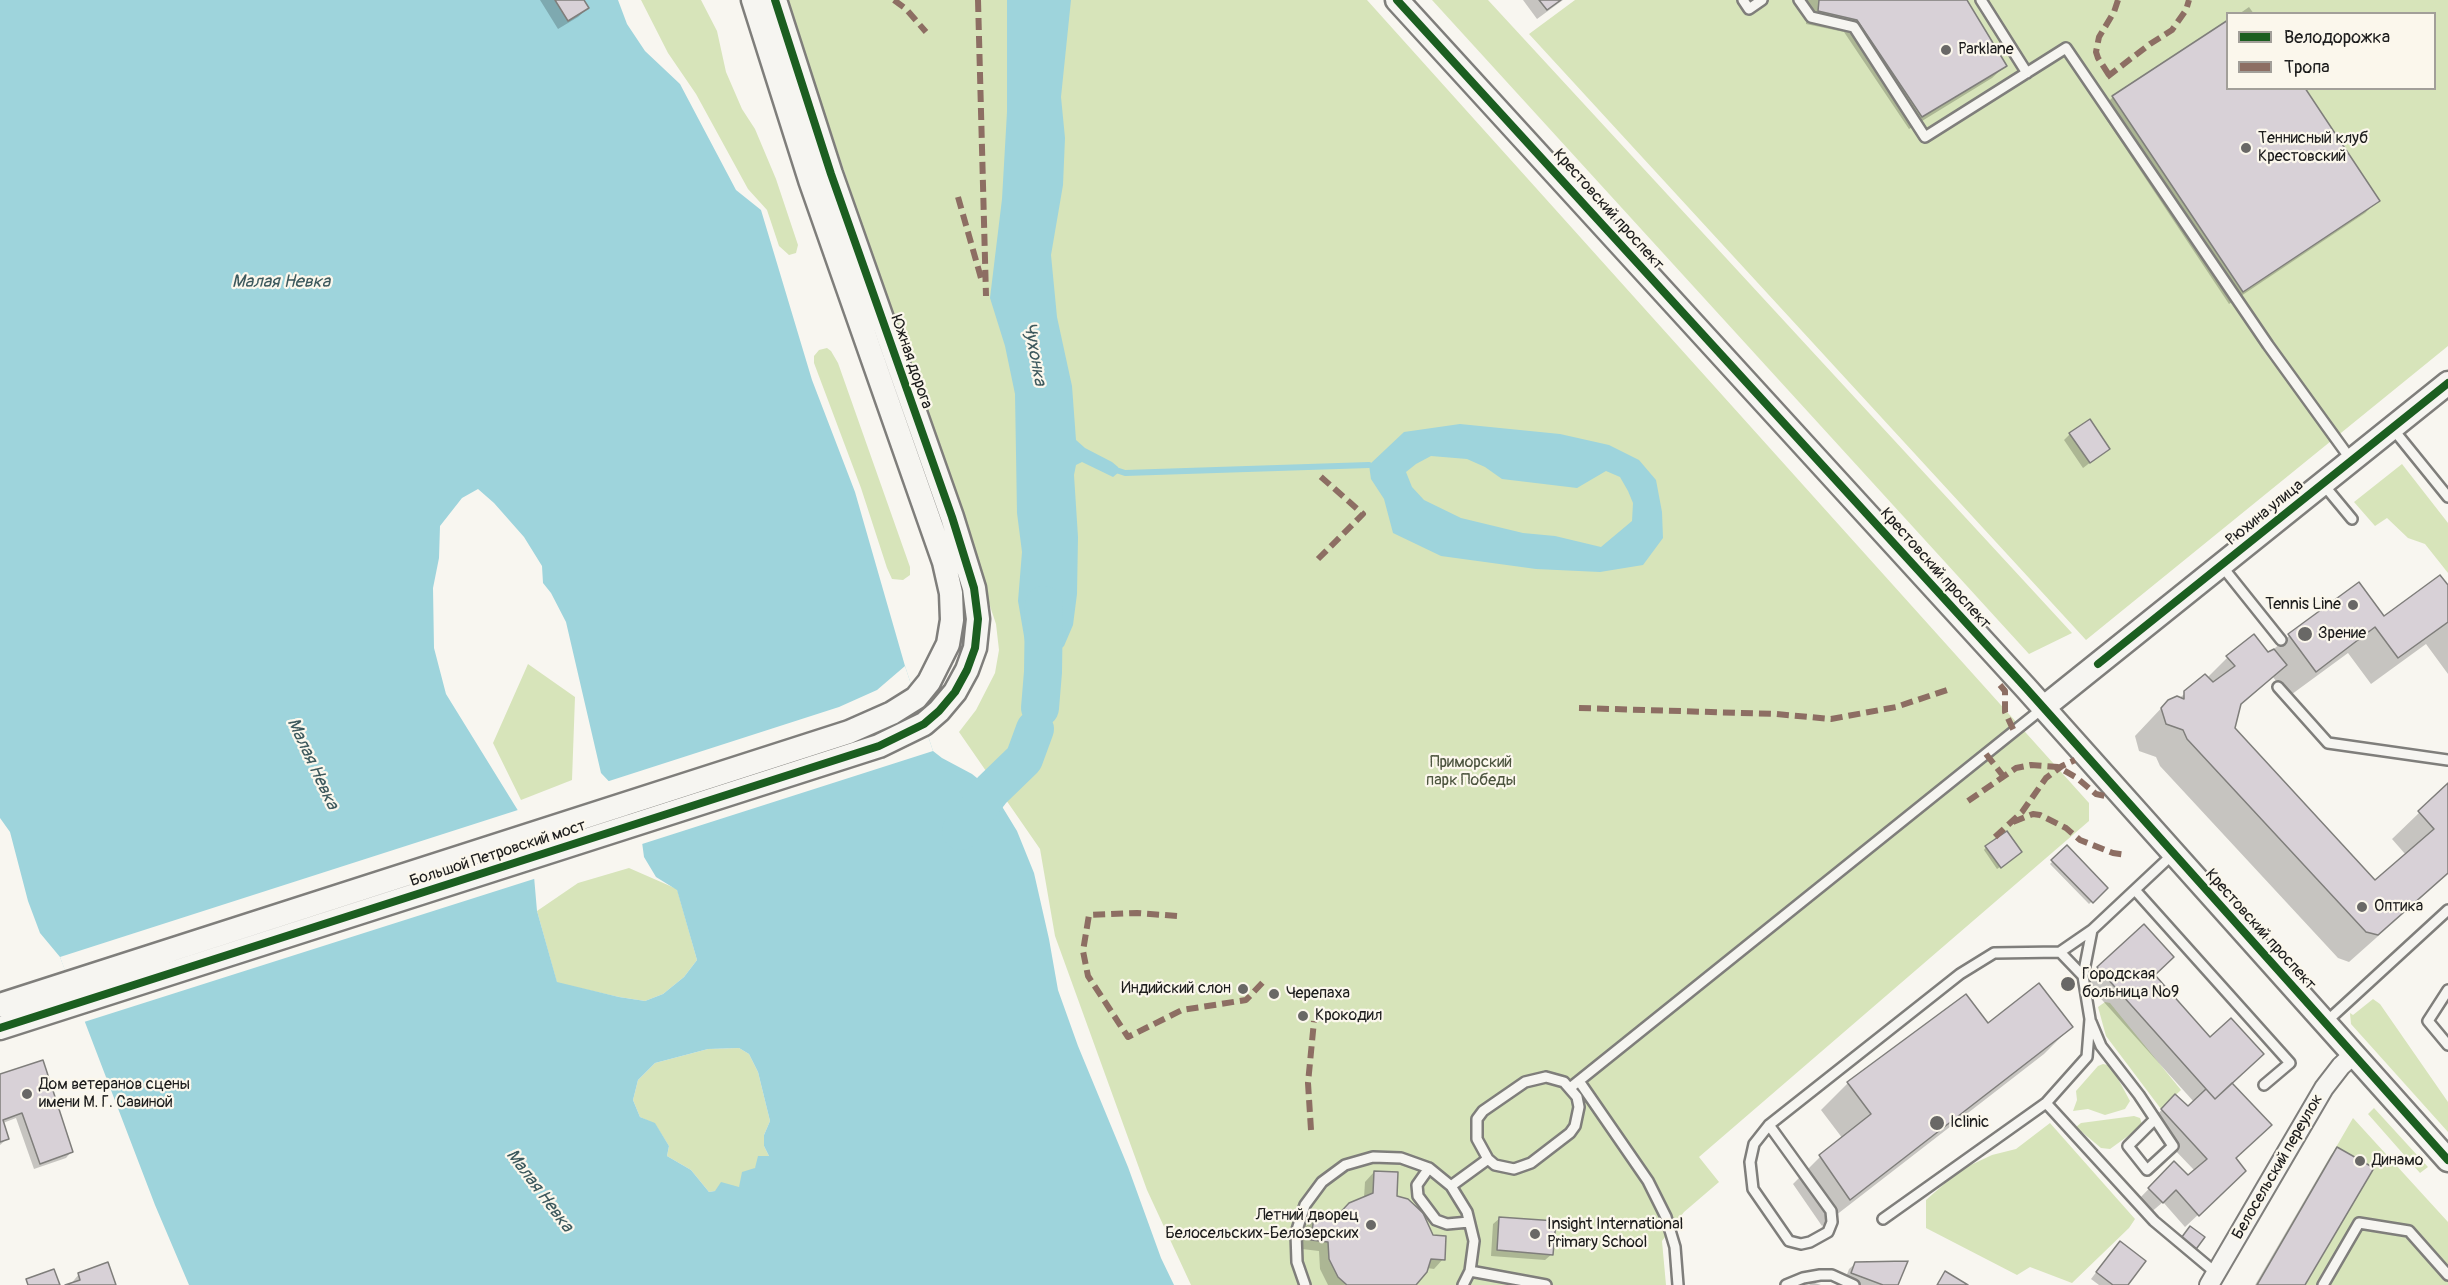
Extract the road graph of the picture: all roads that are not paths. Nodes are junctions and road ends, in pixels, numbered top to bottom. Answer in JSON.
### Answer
{"nodes":[{"id":1,"x":753,"y":0,"type":"edge"},
{"id":2,"x":775,"y":0,"type":"edge"},
{"id":3,"x":1398,"y":0,"type":"edge"},
{"id":4,"x":1743,"y":0,"type":"edge"},
{"id":5,"x":1762,"y":0,"type":"edge"},
{"id":6,"x":1799,"y":0,"type":"edge"},
{"id":7,"x":1981,"y":0,"type":"edge"},
{"id":8,"x":2027,"y":73,"type":"junction"},
{"id":9,"x":2448,"y":383,"type":"edge"},
{"id":10,"x":2392,"y":428,"type":"junction"},
{"id":11,"x":2352,"y":461,"type":"junction"},
{"id":12,"x":2323,"y":484,"type":"junction"},
{"id":13,"x":2448,"y":497,"type":"edge"},
{"id":14,"x":2352,"y":519,"type":"dead end"},
{"id":15,"x":2222,"y":565,"type":"junction"},
{"id":16,"x":2281,"y":640,"type":"dead end"},
{"id":17,"x":2278,"y":687,"type":"dead end"},
{"id":18,"x":916,"y":698,"type":"joint"},
{"id":19,"x":2043,"y":708,"type":"junction"},
{"id":20,"x":924,"y":724,"type":"joint"},
{"id":21,"x":2448,"y":760,"type":"edge"},
{"id":22,"x":2173,"y":854,"type":"junction"},
{"id":23,"x":2135,"y":890,"type":"junction"},
{"id":24,"x":2448,"y":909,"type":"edge"},
{"id":25,"x":2092,"y":930,"type":"junction"},
{"id":26,"x":2060,"y":951,"type":"junction"},
{"id":27,"x":2083,"y":976,"type":"junction"},
{"id":28,"x":2448,"y":990,"type":"edge"},
{"id":29,"x":73,"y":992,"type":"junction"},
{"id":30,"x":0,"y":1005,"type":"edge"},
{"id":31,"x":2090,"y":1019,"type":"junction"},
{"id":32,"x":2325,"y":1023,"type":"junction"},
{"id":33,"x":0,"y":1028,"type":"edge"},
{"id":34,"x":2448,"y":1045,"type":"edge"},
{"id":35,"x":2101,"y":1046,"type":"junction"},
{"id":36,"x":2353,"y":1055,"type":"junction"},
{"id":37,"x":2087,"y":1057,"type":"junction"},
{"id":38,"x":1579,"y":1081,"type":"junction"},
{"id":39,"x":2264,"y":1085,"type":"dead end"},
{"id":40,"x":1570,"y":1088,"type":"junction"},
{"id":41,"x":2046,"y":1103,"type":"junction"},
{"id":42,"x":2154,"y":1120,"type":"junction"},
{"id":43,"x":1768,"y":1125,"type":"junction"},
{"id":44,"x":1488,"y":1159,"type":"junction"},
{"id":45,"x":2448,"y":1160,"type":"edge"},
{"id":46,"x":1428,"y":1168,"type":"junction"},
{"id":47,"x":1451,"y":1186,"type":"junction"},
{"id":48,"x":1883,"y":1219,"type":"dead end"},
{"id":49,"x":1469,"y":1222,"type":"junction"},
{"id":50,"x":1470,"y":1270,"type":"junction"},
{"id":51,"x":2448,"y":1275,"type":"edge"},
{"id":52,"x":2212,"y":1279,"type":"edge"},
{"id":53,"x":1305,"y":1285,"type":"edge"},
{"id":54,"x":1463,"y":1285,"type":"edge"},
{"id":55,"x":1546,"y":1285,"type":"edge"},
{"id":56,"x":1678,"y":1285,"type":"edge"},
{"id":57,"x":1786,"y":1285,"type":"edge"},
{"id":58,"x":1854,"y":1285,"type":"edge"},
{"id":59,"x":2323,"y":1285,"type":"edge"}],
"edges":[{"from":1,"to":18,"type":"street","name":"Южная дорога"},
{"from":2,"to":20,"type":"street","name":"Южная дорога"},
{"from":3,"to":19,"type":"street","name":"Крестовский проспект"},
{"from":4,"to":5,"type":"lane"},
{"from":6,"to":8,"type":"lane"},
{"from":7,"to":8,"type":"lane"},
{"from":8,"to":11,"type":"lane"},
{"from":9,"to":10,"type":"street","name":"Рюхина улица"},
{"from":10,"to":11,"type":"street","name":"Рюхина улица"},
{"from":10,"to":13,"type":"lane"},
{"from":11,"to":12,"type":"street","name":"Рюхина улица"},
{"from":12,"to":14,"type":"lane"},
{"from":12,"to":15,"type":"street","name":"Рюхина улица"},
{"from":15,"to":16,"type":"lane"},
{"from":15,"to":19,"type":"street","name":"Рюхина улица"},
{"from":17,"to":21,"type":"lane"},
{"from":18,"to":29,"type":"street","name":"Большой Петровский мост"},
{"from":19,"to":22,"type":"street","name":"Крестовский проспект"},
{"from":19,"to":38,"type":"lane"},
{"from":20,"to":29,"type":"street","name":"Большой Петровский мост"},
{"from":22,"to":23,"type":"lane"},
{"from":22,"to":32,"type":"street","name":"Крестовский проспект"},
{"from":23,"to":25,"type":"lane"},
{"from":23,"to":39,"type":"lane"},
{"from":24,"to":32,"type":"lane"},
{"from":25,"to":26,"type":"lane"},
{"from":25,"to":27,"type":"lane"},
{"from":26,"to":27,"type":"lane"},
{"from":26,"to":43,"type":"lane"},
{"from":27,"to":31,"type":"lane"},
{"from":28,"to":34,"type":"lane"},
{"from":29,"to":30,"type":"street"},
{"from":29,"to":33,"type":"street"},
{"from":31,"to":35,"type":"lane"},
{"from":31,"to":37,"type":"lane"},
{"from":32,"to":36,"type":"street","name":"Крестовский проспект"},
{"from":35,"to":37,"type":"lane"},
{"from":35,"to":42,"type":"lane"},
{"from":36,"to":45,"type":"street","name":"Крестовский проспект"},
{"from":36,"to":52,"type":"street","name":"Белосельский переулок"},
{"from":37,"to":41,"type":"lane"},
{"from":38,"to":40,"type":"lane"},
{"from":38,"to":56,"type":"lane"},
{"from":40,"to":44,"type":"lane"},
{"from":40,"to":44,"type":"lane"},
{"from":41,"to":48,"type":"lane"},
{"from":41,"to":52,"type":"lane"},
{"from":42,"to":42,"type":"lane"},
{"from":43,"to":43,"type":"lane"},
{"from":44,"to":47,"type":"lane"},
{"from":46,"to":47,"type":"lane"},
{"from":46,"to":49,"type":"lane"},
{"from":46,"to":53,"type":"lane"},
{"from":47,"to":49,"type":"lane"},
{"from":49,"to":50,"type":"lane"},
{"from":50,"to":54,"type":"lane"},
{"from":50,"to":55,"type":"lane"},
{"from":51,"to":59,"type":"lane"},
{"from":57,"to":58,"type":"lane"}]}
